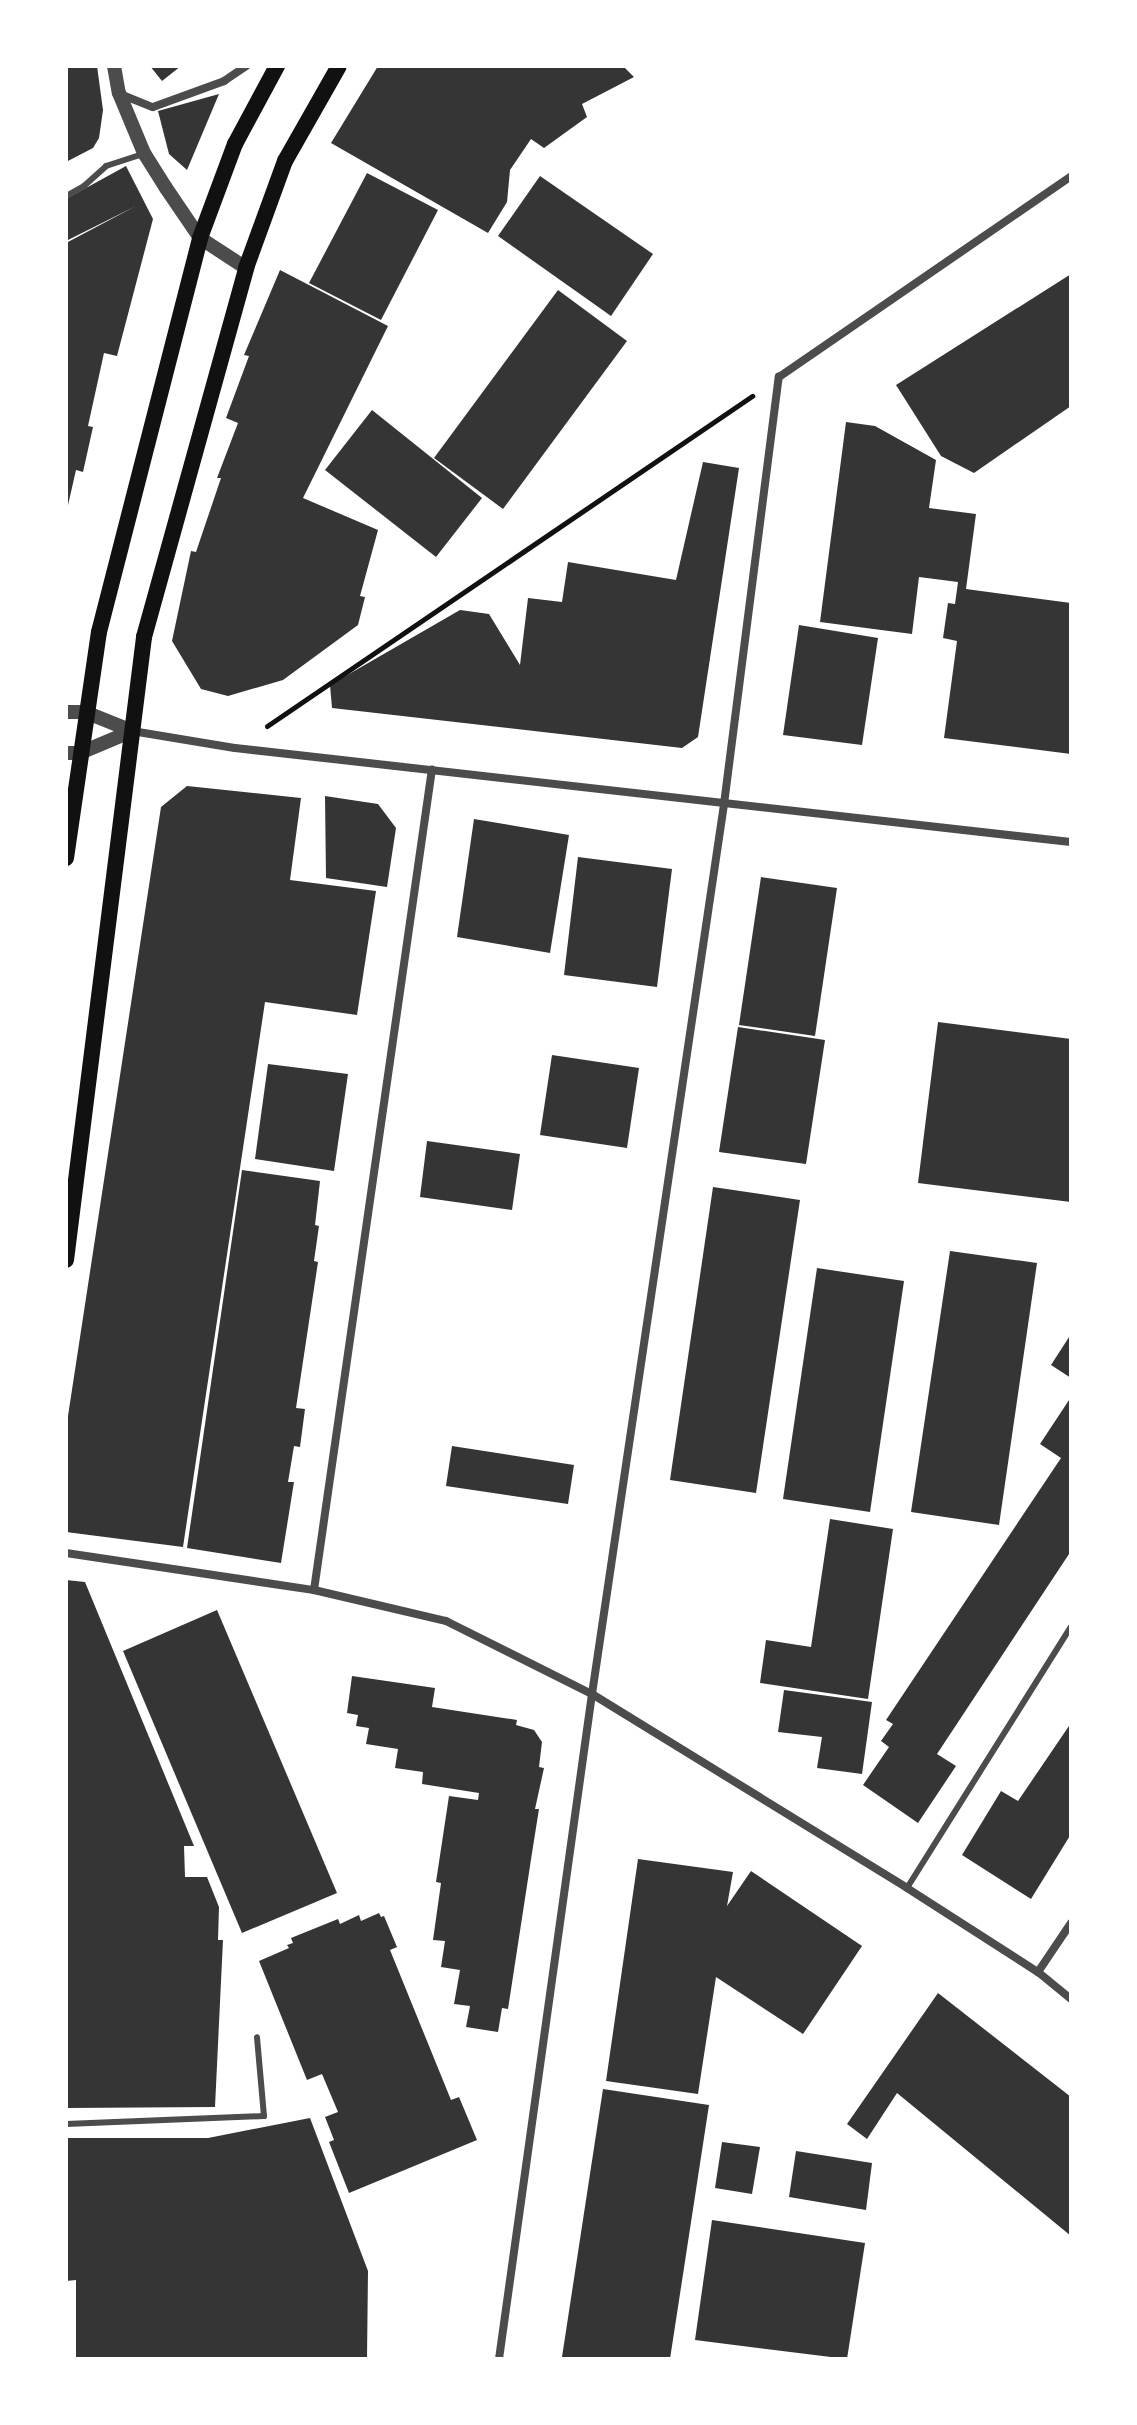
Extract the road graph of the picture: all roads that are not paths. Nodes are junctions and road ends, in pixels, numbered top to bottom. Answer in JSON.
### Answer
{"nodes":[{"id":1,"x":114,"y":66,"type":"edge"},
{"id":2,"x":246,"y":66,"type":"edge"},
{"id":3,"x":277,"y":66,"type":"edge"},
{"id":4,"x":339,"y":66,"type":"edge"},
{"id":5,"x":119,"y":93,"type":"junction"},
{"id":6,"x":144,"y":153,"type":"junction"},
{"id":7,"x":1071,"y":176,"type":"edge"},
{"id":8,"x":66,"y":196,"type":"edge"},
{"id":9,"x":200,"y":238,"type":"junction"},
{"id":10,"x":246,"y":268,"type":"junction"},
{"id":11,"x":66,"y":712,"type":"edge"},
{"id":12,"x":85,"y":712,"type":"junction"},
{"id":13,"x":132,"y":731,"type":"junction"},
{"id":14,"x":73,"y":753,"type":"edge"},
{"id":15,"x":432,"y":769,"type":"junction"},
{"id":16,"x":724,"y":804,"type":"junction"},
{"id":17,"x":1071,"y":842,"type":"edge"},
{"id":18,"x":66,"y":858,"type":"edge"},
{"id":19,"x":66,"y":1260,"type":"edge"},
{"id":20,"x":66,"y":1553,"type":"edge"},
{"id":21,"x":314,"y":1590,"type":"junction"},
{"id":22,"x":1071,"y":1627,"type":"edge"},
{"id":23,"x":592,"y":1694,"type":"junction"},
{"id":24,"x":907,"y":1888,"type":"junction"},
{"id":25,"x":1071,"y":1923,"type":"edge"},
{"id":26,"x":1038,"y":1972,"type":"junction"},
{"id":27,"x":1071,"y":1999,"type":"edge"},
{"id":28,"x":257,"y":2037,"type":"dead end"},
{"id":29,"x":66,"y":2124,"type":"edge"},
{"id":30,"x":499,"y":2359,"type":"edge"}],
"edges":[{"from":1,"to":5,"type":"street"},
{"from":2,"to":5,"type":"street"},
{"from":3,"to":9,"type":"main road"},
{"from":4,"to":10,"type":"main road"},
{"from":5,"to":6,"type":"street"},
{"from":6,"to":8,"type":"lane"},
{"from":6,"to":9,"type":"street"},
{"from":7,"to":16,"type":"street"},
{"from":9,"to":10,"type":"street"},
{"from":9,"to":12,"type":"main road"},
{"from":10,"to":13,"type":"main road"},
{"from":11,"to":12,"type":"street"},
{"from":12,"to":13,"type":"street"},
{"from":12,"to":14,"type":"main road"},
{"from":13,"to":14,"type":"street"},
{"from":13,"to":15,"type":"street"},
{"from":13,"to":19,"type":"main road"},
{"from":14,"to":18,"type":"main road"},
{"from":15,"to":16,"type":"street"},
{"from":15,"to":21,"type":"street"},
{"from":16,"to":17,"type":"street"},
{"from":16,"to":23,"type":"street"},
{"from":20,"to":21,"type":"street"},
{"from":21,"to":23,"type":"street"},
{"from":22,"to":24,"type":"lane"},
{"from":23,"to":24,"type":"street"},
{"from":23,"to":30,"type":"street"},
{"from":24,"to":26,"type":"street"},
{"from":25,"to":26,"type":"street"},
{"from":26,"to":27,"type":"street"},
{"from":28,"to":29,"type":"lane"}]}
